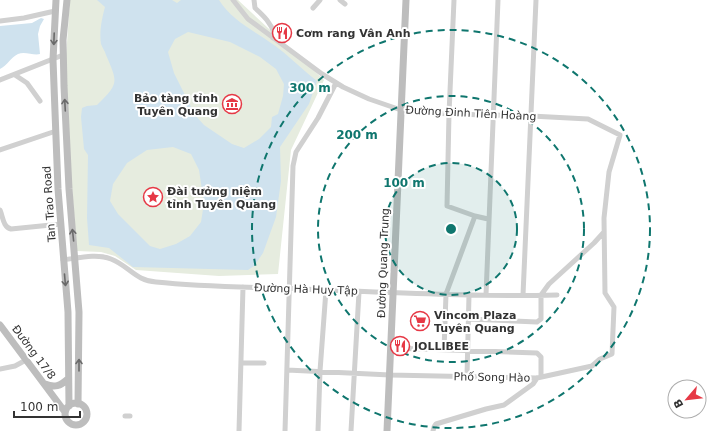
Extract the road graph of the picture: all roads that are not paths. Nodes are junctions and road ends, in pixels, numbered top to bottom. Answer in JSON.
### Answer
{"nodes":[{"id":1,"x":56,"y":0,"type":"edge"},
{"id":2,"x":67,"y":0,"type":"edge"},
{"id":3,"x":233,"y":0,"type":"edge"},
{"id":4,"x":254,"y":0,"type":"edge"},
{"id":5,"x":320,"y":0,"type":"edge"},
{"id":6,"x":340,"y":0,"type":"edge"},
{"id":7,"x":406,"y":0,"type":"edge"},
{"id":8,"x":454,"y":0,"type":"edge"},
{"id":9,"x":498,"y":0,"type":"edge"},
{"id":10,"x":536,"y":0,"type":"edge"},
{"id":11,"x":345,"y":4,"type":"dead end"},
{"id":12,"x":313,"y":8,"type":"dead end"},
{"id":13,"x":55,"y":11,"type":"junction"},
{"id":14,"x":0,"y":20,"type":"edge"},
{"id":15,"x":273,"y":38,"type":"junction"},
{"id":16,"x":63,"y":55,"type":"junction"},
{"id":17,"x":53,"y":60,"type":"junction"},
{"id":18,"x":15,"y":75,"type":"junction"},
{"id":19,"x":0,"y":80,"type":"edge"},
{"id":20,"x":336,"y":83,"type":"junction"},
{"id":21,"x":40,"y":101,"type":"dead end"},
{"id":22,"x":401,"y":110,"type":"junction"},
{"id":23,"x":449,"y":114,"type":"junction"},
{"id":24,"x":493,"y":115,"type":"junction"},
{"id":25,"x":531,"y":116,"type":"junction"},
{"id":26,"x":56,"y":131,"type":"junction"},
{"id":27,"x":620,"y":135,"type":"joint"},
{"id":28,"x":0,"y":150,"type":"edge"},
{"id":29,"x":0,"y":210,"type":"edge"},
{"id":30,"x":475,"y":216,"type":"junction"},
{"id":31,"x":488,"y":219,"type":"junction"},
{"id":32,"x":61,"y":224,"type":"junction"},
{"id":33,"x":604,"y":232,"type":"junction"},
{"id":34,"x":75,"y":259,"type":"junction"},
{"id":35,"x":63,"y":260,"type":"junction"},
{"id":36,"x":243,"y":287,"type":"junction"},
{"id":37,"x":289,"y":288,"type":"junction"},
{"id":38,"x":326,"y":290,"type":"junction"},
{"id":39,"x":358,"y":292,"type":"junction"},
{"id":40,"x":393,"y":292,"type":"junction"},
{"id":41,"x":446,"y":294,"type":"junction"},
{"id":42,"x":469,"y":295,"type":"junction"},
{"id":43,"x":486,"y":295,"type":"junction"},
{"id":44,"x":523,"y":295,"type":"junction"},
{"id":45,"x":541,"y":295,"type":"junction"},
{"id":46,"x":557,"y":295,"type":"dead end"},
{"id":47,"x":469,"y":319,"type":"junction"},
{"id":48,"x":0,"y":325,"type":"edge"},
{"id":49,"x":391,"y":348,"type":"junction"},
{"id":50,"x":444,"y":350,"type":"junction"},
{"id":51,"x":468,"y":351,"type":"junction"},
{"id":52,"x":26,"y":360,"type":"junction"},
{"id":53,"x":242,"y":363,"type":"junction"},
{"id":54,"x":264,"y":363,"type":"dead end"},
{"id":55,"x":0,"y":369,"type":"edge"},
{"id":56,"x":287,"y":370,"type":"junction"},
{"id":57,"x":320,"y":371,"type":"junction"},
{"id":58,"x":354,"y":373,"type":"junction"},
{"id":59,"x":390,"y":375,"type":"junction"},
{"id":60,"x":467,"y":376,"type":"junction"},
{"id":61,"x":539,"y":377,"type":"junction"},
{"id":62,"x":68,"y":380,"type":"junction"},
{"id":63,"x":45,"y":384,"type":"junction"},
{"id":64,"x":78,"y":404,"type":"junction"},
{"id":65,"x":67,"y":409,"type":"junction"},
{"id":66,"x":75,"y":428,"type":"edge"},
{"id":67,"x":239,"y":431,"type":"edge"},
{"id":68,"x":285,"y":431,"type":"edge"},
{"id":69,"x":318,"y":431,"type":"edge"},
{"id":70,"x":352,"y":431,"type":"edge"},
{"id":71,"x":387,"y":431,"type":"edge"},
{"id":72,"x":433,"y":431,"type":"edge"}],
"edges":[{"from":1,"to":13,"type":"main road","name":"Tan Trao Road"},
{"from":2,"to":16,"type":"main road","name":"Tan Trao Road"},
{"from":3,"to":15,"type":"street","name":"Đường Đinh Tiên Hoàng"},
{"from":4,"to":15,"type":"street"},
{"from":5,"to":12,"type":"street"},
{"from":6,"to":11,"type":"street"},
{"from":7,"to":22,"type":"main road","name":"Đường Quang Trung"},
{"from":8,"to":23,"type":"street"},
{"from":9,"to":24,"type":"street"},
{"from":10,"to":25,"type":"street"},
{"from":13,"to":14,"type":"street"},
{"from":13,"to":17,"type":"main road","name":"Tan Trao Road","one_way":true},
{"from":15,"to":20,"type":"street","name":"Đường Đinh Tiên Hoàng"},
{"from":16,"to":17,"type":"street"},
{"from":34,"to":16,"type":"main road","name":"Tan Trao Road","one_way":true},
{"from":17,"to":18,"type":"street"},
{"from":17,"to":26,"type":"main road","name":"Tan Trao Road"},
{"from":18,"to":19,"type":"street"},
{"from":18,"to":21,"type":"street"},
{"from":20,"to":22,"type":"street","name":"Đường Đinh Tiên Hoàng"},
{"from":20,"to":37,"type":"street"},
{"from":22,"to":23,"type":"street","name":"Đường Đinh Tiên Hoàng"},
{"from":22,"to":40,"type":"main road","name":"Đường Quang Trung"},
{"from":23,"to":24,"type":"street","name":"Đường Đinh Tiên Hoàng"},
{"from":23,"to":30,"type":"street"},
{"from":24,"to":25,"type":"street","name":"Đường Đinh Tiên Hoàng"},
{"from":24,"to":31,"type":"street"},
{"from":25,"to":27,"type":"street","name":"Đường Đinh Tiên Hoàng"},
{"from":25,"to":44,"type":"street"},
{"from":26,"to":28,"type":"street"},
{"from":26,"to":32,"type":"main road","name":"Tan Trao Road"},
{"from":27,"to":33,"type":"street","name":"Phố Song Hào"},
{"from":29,"to":32,"type":"street"},
{"from":30,"to":31,"type":"street"},
{"from":30,"to":41,"type":"street"},
{"from":31,"to":43,"type":"street"},
{"from":32,"to":35,"type":"main road","name":"Tan Trao Road"},
{"from":33,"to":45,"type":"street"},
{"from":33,"to":61,"type":"street","name":"Phố Song Hào"},
{"from":34,"to":35,"type":"street","name":"Đường Hà Huy Tập"},
{"from":34,"to":36,"type":"street","name":"Đường Hà Huy Tập"},
{"from":64,"to":34,"type":"main road","name":"Tan Trao Road","one_way":true},
{"from":35,"to":62,"type":"main road","name":"Tan Trao Road","one_way":true},
{"from":36,"to":37,"type":"street","name":"Đường Hà Huy Tập"},
{"from":36,"to":53,"type":"street"},
{"from":37,"to":38,"type":"street","name":"Đường Hà Huy Tập"},
{"from":37,"to":56,"type":"street"},
{"from":38,"to":39,"type":"street","name":"Đường Hà Huy Tập"},
{"from":38,"to":57,"type":"street"},
{"from":39,"to":40,"type":"street","name":"Đường Hà Huy Tập"},
{"from":39,"to":58,"type":"street"},
{"from":40,"to":41,"type":"street","name":"Đường Hà Huy Tập"},
{"from":40,"to":49,"type":"main road","name":"Đường Quang Trung"},
{"from":41,"to":42,"type":"street","name":"Đường Hà Huy Tập"},
{"from":41,"to":50,"type":"street"},
{"from":42,"to":43,"type":"street","name":"Đường Hà Huy Tập"},
{"from":42,"to":47,"type":"street"},
{"from":43,"to":44,"type":"street","name":"Đường Hà Huy Tập"},
{"from":44,"to":45,"type":"street","name":"Đường Hà Huy Tập"},
{"from":45,"to":46,"type":"street","name":"Đường Hà Huy Tập"},
{"from":45,"to":47,"type":"street"},
{"from":47,"to":51,"type":"street"},
{"from":48,"to":52,"type":"main road","name":"Đường 17/8"},
{"from":49,"to":50,"type":"street"},
{"from":49,"to":59,"type":"main road","name":"Đường Quang Trung"},
{"from":50,"to":51,"type":"street"},
{"from":51,"to":60,"type":"street"},
{"from":51,"to":61,"type":"street"},
{"from":52,"to":55,"type":"street"},
{"from":52,"to":63,"type":"main road","name":"Đường 17/8"},
{"from":53,"to":54,"type":"street"},
{"from":53,"to":67,"type":"street"},
{"from":56,"to":57,"type":"street","name":"Phố Song Hào"},
{"from":56,"to":68,"type":"street"},
{"from":57,"to":58,"type":"street","name":"Phố Song Hào"},
{"from":57,"to":69,"type":"street"},
{"from":58,"to":59,"type":"street","name":"Phố Song Hào"},
{"from":58,"to":70,"type":"street"},
{"from":59,"to":60,"type":"street","name":"Phố Song Hào"},
{"from":59,"to":71,"type":"main road","name":"Đường Quang Trung"},
{"from":60,"to":61,"type":"street","name":"Phố Song Hào"},
{"from":61,"to":72,"type":"street"},
{"from":62,"to":63,"type":"main road"},
{"from":62,"to":65,"type":"main road","name":"Tan Trao Road"},
{"from":63,"to":65,"type":"main road","name":"Đường 17/8"},
{"from":64,"to":65,"type":"main road"},
{"from":64,"to":66,"type":"main road"},
{"from":65,"to":66,"type":"main road"}]}
